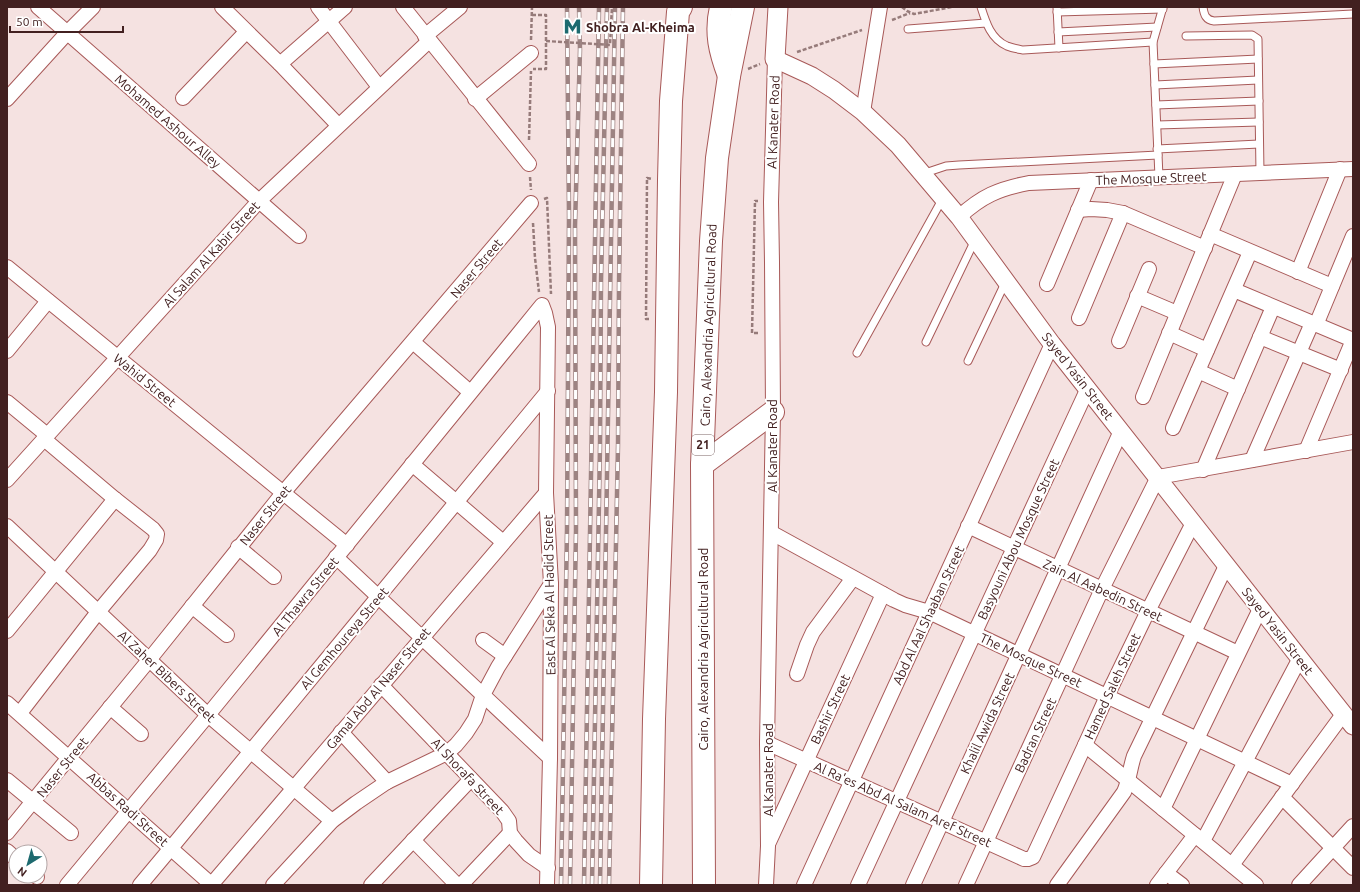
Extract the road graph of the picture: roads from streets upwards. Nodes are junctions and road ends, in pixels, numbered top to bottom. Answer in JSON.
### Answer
{"nodes":[{"id":1,"x":38,"y":7,"type":"edge"},
{"id":2,"x":93,"y":7,"type":"edge"},
{"id":3,"x":222,"y":7,"type":"edge"},
{"id":4,"x":318,"y":7,"type":"edge"},
{"id":5,"x":345,"y":7,"type":"edge"},
{"id":6,"x":403,"y":7,"type":"edge"},
{"id":7,"x":460,"y":7,"type":"edge"},
{"id":8,"x":721,"y":7,"type":"edge"},
{"id":9,"x":743,"y":7,"type":"edge"},
{"id":10,"x":778,"y":7,"type":"edge"},
{"id":11,"x":880,"y":7,"type":"edge"},
{"id":12,"x":679,"y":9,"type":"edge"},
{"id":13,"x":329,"y":21,"type":"junction"},
{"id":14,"x":246,"y":32,"type":"junction"},
{"id":15,"x":68,"y":33,"type":"junction"},
{"id":16,"x":427,"y":38,"type":"junction"},
{"id":17,"x":531,"y":53,"type":"dead end"},
{"id":18,"x":775,"y":59,"type":"junction"},
{"id":19,"x":280,"y":64,"type":"junction"},
{"id":20,"x":729,"y":76,"type":"junction"},
{"id":21,"x":379,"y":87,"type":"junction"},
{"id":22,"x":183,"y":98,"type":"dead end"},
{"id":23,"x":7,"y":99,"type":"edge"},
{"id":24,"x":475,"y":99,"type":"junction"},
{"id":25,"x":863,"y":112,"type":"junction"},
{"id":26,"x":338,"y":125,"type":"junction"},
{"id":27,"x":529,"y":164,"type":"dead end"},
{"id":28,"x":1347,"y":169,"type":"edge"},
{"id":29,"x":1235,"y":174,"type":"junction"},
{"id":30,"x":1091,"y":180,"type":"junction"},
{"id":31,"x":259,"y":201,"type":"junction"},
{"id":32,"x":532,"y":203,"type":"dead end"},
{"id":33,"x":1078,"y":210,"type":"junction"},
{"id":34,"x":1123,"y":213,"type":"junction"},
{"id":35,"x":959,"y":217,"type":"junction"},
{"id":36,"x":1210,"y":234,"type":"junction"},
{"id":37,"x":299,"y":236,"type":"dead end"},
{"id":38,"x":1353,"y":236,"type":"edge"},
{"id":39,"x":1205,"y":248,"type":"junction"},
{"id":40,"x":1250,"y":252,"type":"junction"},
{"id":41,"x":1350,"y":252,"type":"edge"},
{"id":42,"x":7,"y":267,"type":"edge"},
{"id":43,"x":1149,"y":269,"type":"dead end"},
{"id":44,"x":1298,"y":272,"type":"junction"},
{"id":45,"x":1047,"y":284,"type":"dead end"},
{"id":46,"x":1332,"y":286,"type":"junction"},
{"id":47,"x":1234,"y":290,"type":"junction"},
{"id":48,"x":1138,"y":296,"type":"junction"},
{"id":49,"x":48,"y":301,"type":"junction"},
{"id":50,"x":547,"y":302,"type":"joint"},
{"id":51,"x":1274,"y":307,"type":"junction"},
{"id":52,"x":1178,"y":313,"type":"junction"},
{"id":53,"x":1079,"y":318,"type":"dead end"},
{"id":54,"x":1314,"y":324,"type":"junction"},
{"id":55,"x":1170,"y":333,"type":"junction"},
{"id":56,"x":1260,"y":336,"type":"junction"},
{"id":57,"x":1353,"y":340,"type":"edge"},
{"id":58,"x":1119,"y":341,"type":"dead end"},
{"id":59,"x":412,"y":342,"type":"junction"},
{"id":60,"x":1052,"y":344,"type":"junction"},
{"id":61,"x":1207,"y":350,"type":"junction"},
{"id":62,"x":7,"y":351,"type":"edge"},
{"id":63,"x":1299,"y":353,"type":"junction"},
{"id":64,"x":117,"y":358,"type":"junction"},
{"id":65,"x":1340,"y":370,"type":"junction"},
{"id":66,"x":1198,"y":371,"type":"junction"},
{"id":67,"x":1088,"y":388,"type":"junction"},
{"id":68,"x":1238,"y":389,"type":"junction"},
{"id":69,"x":548,"y":391,"type":"junction"},
{"id":70,"x":470,"y":392,"type":"junction"},
{"id":71,"x":1143,"y":397,"type":"dead end"},
{"id":72,"x":7,"y":402,"type":"edge"},
{"id":73,"x":773,"y":412,"type":"junction"},
{"id":74,"x":1173,"y":428,"type":"dead end"},
{"id":75,"x":1121,"y":431,"type":"junction"},
{"id":76,"x":46,"y":437,"type":"junction"},
{"id":77,"x":1353,"y":442,"type":"edge"},
{"id":78,"x":1306,"y":451,"type":"junction"},
{"id":79,"x":1252,"y":460,"type":"junction"},
{"id":80,"x":412,"y":464,"type":"junction"},
{"id":81,"x":702,"y":465,"type":"junction"},
{"id":82,"x":1203,"y":470,"type":"junction"},
{"id":83,"x":1158,"y":477,"type":"junction"},
{"id":84,"x":7,"y":480,"type":"edge"},
{"id":85,"x":282,"y":493,"type":"junction"},
{"id":86,"x":546,"y":493,"type":"junction"},
{"id":87,"x":115,"y":499,"type":"junction"},
{"id":88,"x":456,"y":502,"type":"junction"},
{"id":89,"x":1193,"y":523,"type":"junction"},
{"id":90,"x":7,"y":526,"type":"edge"},
{"id":91,"x":968,"y":526,"type":"junction"},
{"id":92,"x":772,"y":533,"type":"junction"},
{"id":93,"x":503,"y":542,"type":"junction"},
{"id":94,"x":347,"y":545,"type":"junction"},
{"id":95,"x":238,"y":547,"type":"junction"},
{"id":96,"x":1014,"y":548,"type":"junction"},
{"id":97,"x":336,"y":557,"type":"junction"},
{"id":98,"x":1226,"y":566,"type":"junction"},
{"id":99,"x":1059,"y":569,"type":"junction"},
{"id":100,"x":55,"y":571,"type":"junction"},
{"id":101,"x":274,"y":577,"type":"dead end"},
{"id":102,"x":853,"y":578,"type":"junction"},
{"id":103,"x":551,"y":584,"type":"junction"},
{"id":104,"x":1102,"y":589,"type":"junction"},
{"id":105,"x":883,"y":594,"type":"junction"},
{"id":106,"x":378,"y":597,"type":"junction"},
{"id":107,"x":192,"y":606,"type":"junction"},
{"id":108,"x":1260,"y":609,"type":"junction"},
{"id":109,"x":1148,"y":611,"type":"junction"},
{"id":110,"x":98,"y":612,"type":"junction"},
{"id":111,"x":930,"y":612,"type":"junction"},
{"id":112,"x":7,"y":631,"type":"edge"},
{"id":113,"x":1194,"y":632,"type":"junction"},
{"id":114,"x":974,"y":633,"type":"junction"},
{"id":115,"x":227,"y":635,"type":"dead end"},
{"id":116,"x":421,"y":638,"type":"junction"},
{"id":117,"x":483,"y":640,"type":"dead end"},
{"id":118,"x":1019,"y":654,"type":"junction"},
{"id":119,"x":1238,"y":654,"type":"junction"},
{"id":120,"x":505,"y":656,"type":"junction"},
{"id":121,"x":1300,"y":658,"type":"junction"},
{"id":122,"x":149,"y":660,"type":"junction"},
{"id":123,"x":797,"y":674,"type":"dead end"},
{"id":124,"x":1062,"y":675,"type":"junction"},
{"id":125,"x":381,"y":685,"type":"junction"},
{"id":126,"x":483,"y":695,"type":"junction"},
{"id":127,"x":1107,"y":696,"type":"junction"},
{"id":128,"x":7,"y":703,"type":"edge"},
{"id":129,"x":110,"y":707,"type":"junction"},
{"id":130,"x":20,"y":713,"type":"junction"},
{"id":131,"x":208,"y":715,"type":"junction"},
{"id":132,"x":1153,"y":718,"type":"junction"},
{"id":133,"x":1348,"y":719,"type":"edge"},
{"id":134,"x":341,"y":732,"type":"junction"},
{"id":135,"x":141,"y":734,"type":"dead end"},
{"id":136,"x":1197,"y":739,"type":"junction"},
{"id":137,"x":767,"y":743,"type":"junction"},
{"id":138,"x":1085,"y":745,"type":"junction"},
{"id":139,"x":250,"y":751,"type":"junction"},
{"id":140,"x":447,"y":753,"type":"junction"},
{"id":141,"x":69,"y":757,"type":"junction"},
{"id":142,"x":550,"y":758,"type":"junction"},
{"id":143,"x":807,"y":761,"type":"junction"},
{"id":144,"x":1245,"y":761,"type":"junction"},
{"id":145,"x":471,"y":778,"type":"junction"},
{"id":146,"x":7,"y":780,"type":"edge"},
{"id":147,"x":852,"y":781,"type":"junction"},
{"id":148,"x":1129,"y":781,"type":"junction"},
{"id":149,"x":386,"y":782,"type":"junction"},
{"id":150,"x":1292,"y":784,"type":"junction"},
{"id":151,"x":293,"y":788,"type":"junction"},
{"id":152,"x":1282,"y":797,"type":"junction"},
{"id":153,"x":897,"y":801,"type":"junction"},
{"id":154,"x":33,"y":802,"type":"junction"},
{"id":155,"x":1163,"y":809,"type":"junction"},
{"id":156,"x":129,"y":810,"type":"junction"},
{"id":157,"x":332,"y":822,"type":"junction"},
{"id":158,"x":942,"y":822,"type":"junction"},
{"id":159,"x":1353,"y":826,"type":"edge"},
{"id":160,"x":7,"y":833,"type":"edge"},
{"id":161,"x":70,"y":833,"type":"dead end"},
{"id":162,"x":510,"y":833,"type":"junction"},
{"id":163,"x":1199,"y":838,"type":"junction"},
{"id":164,"x":413,"y":840,"type":"junction"},
{"id":165,"x":986,"y":842,"type":"junction"},
{"id":166,"x":768,"y":846,"type":"junction"},
{"id":167,"x":171,"y":848,"type":"junction"},
{"id":168,"x":1333,"y":848,"type":"junction"},
{"id":169,"x":1036,"y":852,"type":"joint"},
{"id":170,"x":1232,"y":865,"type":"junction"},
{"id":171,"x":548,"y":868,"type":"junction"},
{"id":172,"x":1353,"y":868,"type":"edge"},
{"id":173,"x":1166,"y":873,"type":"junction"},
{"id":174,"x":67,"y":885,"type":"edge"},
{"id":175,"x":140,"y":885,"type":"edge"},
{"id":176,"x":211,"y":885,"type":"edge"},
{"id":177,"x":273,"y":885,"type":"edge"},
{"id":178,"x":371,"y":885,"type":"edge"},
{"id":179,"x":456,"y":885,"type":"edge"},
{"id":180,"x":461,"y":885,"type":"edge"},
{"id":181,"x":547,"y":885,"type":"edge"},
{"id":182,"x":651,"y":885,"type":"edge"},
{"id":183,"x":704,"y":885,"type":"edge"},
{"id":184,"x":766,"y":885,"type":"edge"},
{"id":185,"x":804,"y":885,"type":"edge"},
{"id":186,"x":858,"y":885,"type":"edge"},
{"id":187,"x":913,"y":885,"type":"edge"},
{"id":188,"x":966,"y":885,"type":"edge"},
{"id":189,"x":1057,"y":885,"type":"edge"},
{"id":190,"x":1157,"y":885,"type":"edge"},
{"id":191,"x":1182,"y":885,"type":"edge"},
{"id":192,"x":1256,"y":885,"type":"edge"},
{"id":193,"x":1299,"y":885,"type":"edge"}],
"edges":[{"from":1,"to":15,"type":"street","name":"Mohamed Ashour Alley"},
{"from":2,"to":15,"type":"street"},
{"from":3,"to":14,"type":"street"},
{"from":4,"to":13,"type":"street"},
{"from":5,"to":13,"type":"street"},
{"from":6,"to":16,"type":"street"},
{"from":7,"to":16,"type":"street","name":"Al Salam Al Kabir Street"},
{"from":8,"to":20,"type":"main road"},
{"from":9,"to":20,"type":"main road","name":"Cairo, Alexandria Agricultural Road","number":"21"},
{"from":10,"to":18,"type":"main road","name":"Al Kanater Road"},
{"from":11,"to":25,"type":"street"},
{"from":12,"to":182,"type":"main road"},
{"from":13,"to":19,"type":"street"},
{"from":13,"to":21,"type":"street"},
{"from":14,"to":19,"type":"street"},
{"from":14,"to":22,"type":"street"},
{"from":15,"to":23,"type":"street"},
{"from":15,"to":31,"type":"street","name":"Mohamed Ashour Alley"},
{"from":16,"to":21,"type":"street","name":"Al Salam Al Kabir Street"},
{"from":16,"to":24,"type":"street"},
{"from":17,"to":24,"type":"street"},
{"from":18,"to":25,"type":"street","name":"Sayed Yasin Street"},
{"from":18,"to":73,"type":"street","name":"Al Kanater Road"},
{"from":19,"to":26,"type":"street"},
{"from":20,"to":81,"type":"main road","name":"Cairo, Alexandria Agricultural Road","number":"21"},
{"from":21,"to":26,"type":"street","name":"Al Salam Al Kabir Street"},
{"from":24,"to":27,"type":"street"},
{"from":25,"to":35,"type":"street","name":"Sayed Yasin Street"},
{"from":26,"to":31,"type":"street","name":"Al Salam Al Kabir Street"},
{"from":28,"to":29,"type":"street","name":"The Mosque Street"},
{"from":28,"to":44,"type":"street"},
{"from":29,"to":30,"type":"street","name":"The Mosque Street"},
{"from":29,"to":36,"type":"street"},
{"from":30,"to":33,"type":"street"},
{"from":30,"to":35,"type":"street","name":"The Mosque Street"},
{"from":31,"to":37,"type":"street","name":"Mohamed Ashour Alley"},
{"from":31,"to":64,"type":"street","name":"Al Salam Al Kabir Street"},
{"from":32,"to":59,"type":"street","name":"Naser Street"},
{"from":33,"to":34,"type":"street"},
{"from":33,"to":45,"type":"street"},
{"from":34,"to":39,"type":"street"},
{"from":34,"to":53,"type":"street"},
{"from":35,"to":60,"type":"street","name":"Sayed Yasin Street"},
{"from":36,"to":39,"type":"street"},
{"from":36,"to":40,"type":"street"},
{"from":38,"to":41,"type":"street"},
{"from":39,"to":52,"type":"street"},
{"from":40,"to":44,"type":"street"},
{"from":40,"to":47,"type":"street"},
{"from":41,"to":46,"type":"street"},
{"from":42,"to":49,"type":"street","name":"Wahid Street"},
{"from":43,"to":48,"type":"street"},
{"from":44,"to":46,"type":"street"},
{"from":46,"to":54,"type":"street"},
{"from":47,"to":51,"type":"street"},
{"from":47,"to":61,"type":"street"},
{"from":48,"to":52,"type":"street"},
{"from":48,"to":58,"type":"street"},
{"from":49,"to":62,"type":"street"},
{"from":49,"to":64,"type":"street","name":"Wahid Street"},
{"from":50,"to":69,"type":"street","name":"East Al Seka Al Hadid Street"},
{"from":50,"to":70,"type":"street","name":"Al Thawra Street"},
{"from":51,"to":54,"type":"street"},
{"from":51,"to":56,"type":"street"},
{"from":52,"to":55,"type":"street"},
{"from":54,"to":57,"type":"street"},
{"from":54,"to":63,"type":"street"},
{"from":55,"to":61,"type":"street"},
{"from":55,"to":71,"type":"street"},
{"from":56,"to":63,"type":"street"},
{"from":56,"to":68,"type":"street"},
{"from":57,"to":65,"type":"street"},
{"from":59,"to":70,"type":"street"},
{"from":59,"to":85,"type":"street","name":"Naser Street"},
{"from":60,"to":67,"type":"street","name":"Sayed Yasin Street"},
{"from":60,"to":91,"type":"street","name":"Abd Al Aal Shaaban Street"},
{"from":61,"to":66,"type":"street"},
{"from":63,"to":65,"type":"street"},
{"from":63,"to":79,"type":"street"},
{"from":64,"to":76,"type":"street","name":"Al Salam Al Kabir Street"},
{"from":64,"to":85,"type":"street","name":"Wahid Street"},
{"from":65,"to":78,"type":"street"},
{"from":66,"to":68,"type":"street"},
{"from":66,"to":74,"type":"street"},
{"from":67,"to":75,"type":"street","name":"Sayed Yasin Street"},
{"from":67,"to":96,"type":"street","name":"Basyouni Abou Mosque Street"},
{"from":68,"to":82,"type":"street"},
{"from":69,"to":86,"type":"street","name":"East Al Seka Al Hadid Street"},
{"from":69,"to":88,"type":"street","name":"Al Gemhoureya Street"},
{"from":70,"to":80,"type":"street","name":"Al Thawra Street"},
{"from":72,"to":76,"type":"street"},
{"from":73,"to":81,"type":"main road"},
{"from":73,"to":92,"type":"street","name":"Al Kanater Road"},
{"from":75,"to":83,"type":"street","name":"Sayed Yasin Street"},
{"from":75,"to":99,"type":"street","name":"Khalil Awida Street"},
{"from":76,"to":84,"type":"street","name":"Al Salam Al Kabir Street"},
{"from":76,"to":87,"type":"street"},
{"from":77,"to":78,"type":"street"},
{"from":78,"to":79,"type":"street"},
{"from":79,"to":82,"type":"street"},
{"from":80,"to":88,"type":"street"},
{"from":80,"to":94,"type":"street","name":"Al Thawra Street"},
{"from":81,"to":183,"type":"main road","name":"Cairo, Alexandria Agricultural Road","number":"21"},
{"from":82,"to":83,"type":"street"},
{"from":83,"to":89,"type":"street","name":"Sayed Yasin Street"},
{"from":83,"to":104,"type":"street","name":"Badran Street"},
{"from":85,"to":94,"type":"street","name":"Wahid Street"},
{"from":85,"to":95,"type":"street","name":"Naser Street"},
{"from":86,"to":93,"type":"street","name":"Gamal Abd Al Naser Street"},
{"from":86,"to":103,"type":"street","name":"East Al Seka Al Hadid Street"},
{"from":87,"to":100,"type":"street"},
{"from":87,"to":110,"type":"street"},
{"from":88,"to":93,"type":"street"},
{"from":88,"to":106,"type":"street","name":"Al Gemhoureya Street"},
{"from":89,"to":98,"type":"street","name":"Sayed Yasin Street"},
{"from":89,"to":109,"type":"street","name":"Hamed Saleh Street"},
{"from":90,"to":100,"type":"street","name":"Al Zaher Bibers Street"},
{"from":91,"to":96,"type":"street","name":"Zain Al Aabedin Street"},
{"from":91,"to":111,"type":"street","name":"Abd Al Aal Shaaban Street"},
{"from":92,"to":102,"type":"street","name":"The Mosque Street"},
{"from":92,"to":137,"type":"street","name":"Al Kanater Road"},
{"from":93,"to":116,"type":"street","name":"Gamal Abd Al Naser Street"},
{"from":94,"to":97,"type":"street","name":"Al Thawra Street"},
{"from":95,"to":101,"type":"street"},
{"from":95,"to":107,"type":"street","name":"Naser Street"},
{"from":96,"to":99,"type":"street","name":"Zain Al Aabedin Street"},
{"from":96,"to":114,"type":"street","name":"Basyouni Abou Mosque Street"},
{"from":97,"to":106,"type":"street"},
{"from":97,"to":131,"type":"street","name":"Al Thawra Street"},
{"from":98,"to":108,"type":"street","name":"Sayed Yasin Street"},
{"from":98,"to":113,"type":"street"},
{"from":99,"to":104,"type":"street","name":"Zain Al Aabedin Street"},
{"from":99,"to":118,"type":"street","name":"Khalil Awida Street"},
{"from":100,"to":110,"type":"street","name":"Al Zaher Bibers Street"},
{"from":100,"to":112,"type":"street"},
{"from":102,"to":105,"type":"street","name":"The Mosque Street"},
{"from":102,"to":123,"type":"street"},
{"from":103,"to":120,"type":"street"},
{"from":103,"to":142,"type":"street","name":"East Al Seka Al Hadid Street"},
{"from":104,"to":109,"type":"street","name":"Zain Al Aabedin Street"},
{"from":104,"to":124,"type":"street","name":"Badran Street"},
{"from":105,"to":111,"type":"street","name":"The Mosque Street"},
{"from":105,"to":143,"type":"street","name":"Bashir Street"},
{"from":106,"to":116,"type":"street"},
{"from":106,"to":139,"type":"street","name":"Al Gemhoureya Street"},
{"from":107,"to":115,"type":"street"},
{"from":107,"to":122,"type":"street","name":"Naser Street"},
{"from":108,"to":119,"type":"street"},
{"from":108,"to":121,"type":"street","name":"Sayed Yasin Street"},
{"from":109,"to":113,"type":"street","name":"Zain Al Aabedin Street"},
{"from":109,"to":127,"type":"street","name":"Hamed Saleh Street"},
{"from":110,"to":122,"type":"street","name":"Al Zaher Bibers Street"},
{"from":110,"to":130,"type":"street"},
{"from":111,"to":114,"type":"street","name":"The Mosque Street"},
{"from":111,"to":147,"type":"street","name":"Abd Al Aal Shaaban Street"},
{"from":113,"to":119,"type":"street","name":"Zain Al Aabedin Street"},
{"from":113,"to":132,"type":"street"},
{"from":114,"to":118,"type":"street","name":"The Mosque Street"},
{"from":114,"to":153,"type":"street","name":"Basyouni Abou Mosque Street"},
{"from":116,"to":125,"type":"street","name":"Gamal Abd Al Naser Street"},
{"from":116,"to":126,"type":"street"},
{"from":117,"to":120,"type":"street"},
{"from":118,"to":124,"type":"street","name":"The Mosque Street"},
{"from":118,"to":158,"type":"street","name":"Khalil Awida Street"},
{"from":119,"to":136,"type":"street"},
{"from":120,"to":126,"type":"street"},
{"from":121,"to":133,"type":"street","name":"Sayed Yasin Street"},
{"from":121,"to":144,"type":"street"},
{"from":122,"to":129,"type":"street","name":"Naser Street"},
{"from":122,"to":131,"type":"street","name":"Al Zaher Bibers Street"},
{"from":124,"to":127,"type":"street","name":"The Mosque Street"},
{"from":124,"to":165,"type":"street","name":"Badran Street"},
{"from":125,"to":134,"type":"street","name":"Gamal Abd Al Naser Street"},
{"from":125,"to":140,"type":"street","name":"Al Shorafa Street"},
{"from":126,"to":140,"type":"street"},
{"from":126,"to":142,"type":"street"},
{"from":127,"to":132,"type":"street","name":"The Mosque Street"},
{"from":127,"to":138,"type":"street","name":"Hamed Saleh Street"},
{"from":128,"to":130,"type":"street","name":"Abbas Radi Street"},
{"from":129,"to":135,"type":"street"},
{"from":129,"to":141,"type":"street","name":"Naser Street"},
{"from":130,"to":141,"type":"street","name":"Abbas Radi Street"},
{"from":131,"to":139,"type":"street","name":"Al Zaher Bibers Street"},
{"from":131,"to":156,"type":"street","name":"Al Thawra Street"},
{"from":132,"to":136,"type":"street","name":"The Mosque Street"},
{"from":132,"to":148,"type":"street"},
{"from":133,"to":150,"type":"street"},
{"from":134,"to":149,"type":"street"},
{"from":134,"to":151,"type":"street","name":"Gamal Abd Al Naser Street"},
{"from":136,"to":144,"type":"street","name":"The Mosque Street"},
{"from":136,"to":155,"type":"street"},
{"from":137,"to":143,"type":"street","name":"Al Ra'es Abd Al Salam Aref Street"},
{"from":137,"to":166,"type":"street","name":"Al Kanater Road"},
{"from":138,"to":148,"type":"street"},
{"from":138,"to":169,"type":"street","name":"Hamed Saleh Street"},
{"from":139,"to":151,"type":"street","name":"Al Zaher Bibers Street"},
{"from":139,"to":167,"type":"street","name":"Al Gemhoureya Street"},
{"from":140,"to":145,"type":"street","name":"Al Shorafa Street"},
{"from":140,"to":149,"type":"street"},
{"from":141,"to":154,"type":"street","name":"Naser Street"},
{"from":141,"to":156,"type":"street","name":"Abbas Radi Street"},
{"from":142,"to":171,"type":"street","name":"East Al Seka Al Hadid Street"},
{"from":143,"to":147,"type":"street","name":"Al Ra'es Abd Al Salam Aref Street"},
{"from":143,"to":166,"type":"street","name":"Bashir Street"},
{"from":144,"to":150,"type":"street","name":"The Mosque Street"},
{"from":144,"to":163,"type":"street"},
{"from":145,"to":162,"type":"street","name":"Al Shorafa Street"},
{"from":145,"to":164,"type":"street"},
{"from":146,"to":154,"type":"street"},
{"from":147,"to":153,"type":"street","name":"Al Ra'es Abd Al Salam Aref Street"},
{"from":147,"to":185,"type":"street","name":"Abd Al Aal Shaaban Street"},
{"from":148,"to":155,"type":"street"},
{"from":148,"to":189,"type":"street"},
{"from":149,"to":157,"type":"street"},
{"from":150,"to":152,"type":"street"},
{"from":151,"to":157,"type":"street","name":"Al Zaher Bibers Street"},
{"from":151,"to":176,"type":"street","name":"Gamal Abd Al Naser Street"},
{"from":152,"to":168,"type":"street"},
{"from":152,"to":170,"type":"street"},
{"from":153,"to":158,"type":"street","name":"Al Ra'es Abd Al Salam Aref Street"},
{"from":153,"to":186,"type":"street","name":"Basyouni Abou Mosque Street"},
{"from":154,"to":160,"type":"street","name":"Naser Street"},
{"from":154,"to":161,"type":"street"},
{"from":155,"to":163,"type":"street"},
{"from":156,"to":167,"type":"street","name":"Abbas Radi Street"},
{"from":156,"to":174,"type":"street","name":"Al Thawra Street"},
{"from":157,"to":177,"type":"street"},
{"from":158,"to":165,"type":"street","name":"Al Ra'es Abd Al Salam Aref Street"},
{"from":158,"to":187,"type":"street","name":"Khalil Awida Street"},
{"from":159,"to":168,"type":"street"},
{"from":162,"to":171,"type":"street","name":"Al Shorafa Street"},
{"from":162,"to":180,"type":"street"},
{"from":163,"to":170,"type":"street"},
{"from":163,"to":173,"type":"street"},
{"from":164,"to":178,"type":"street"},
{"from":164,"to":179,"type":"street"},
{"from":165,"to":169,"type":"street","name":"Al Ra'es Abd Al Salam Aref Street"},
{"from":165,"to":188,"type":"street","name":"Badran Street"},
{"from":166,"to":184,"type":"street","name":"Al Kanater Road"},
{"from":167,"to":175,"type":"street","name":"Al Gemhoureya Street"},
{"from":167,"to":176,"type":"street","name":"Abbas Radi Street"},
{"from":168,"to":172,"type":"street"},
{"from":168,"to":193,"type":"street"},
{"from":170,"to":192,"type":"street"},
{"from":171,"to":181,"type":"street","name":"East Al Seka Al Hadid Street"},
{"from":173,"to":190,"type":"street"},
{"from":173,"to":191,"type":"street"}]}
